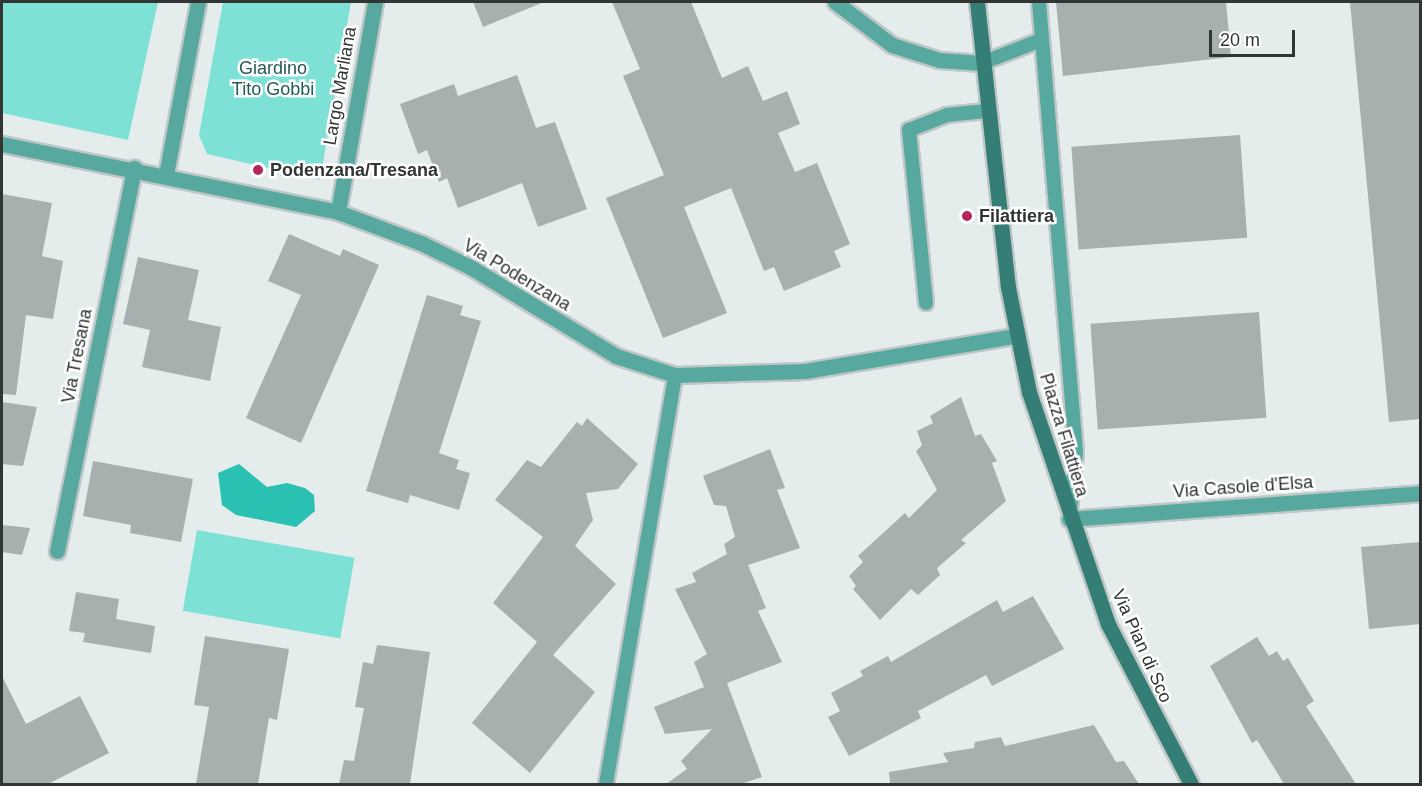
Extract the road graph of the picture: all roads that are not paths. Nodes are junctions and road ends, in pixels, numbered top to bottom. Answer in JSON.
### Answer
{"nodes":[{"id":1,"x":198,"y":2,"type":"edge"},
{"id":2,"x":375,"y":2,"type":"edge"},
{"id":3,"x":835,"y":2,"type":"edge"},
{"id":4,"x":977,"y":2,"type":"edge"},
{"id":5,"x":1039,"y":2,"type":"edge"},
{"id":6,"x":1041,"y":39,"type":"junction"},
{"id":7,"x":982,"y":63,"type":"junction"},
{"id":8,"x":986,"y":111,"type":"junction"},
{"id":9,"x":2,"y":144,"type":"edge"},
{"id":10,"x":134,"y":168,"type":"junction"},
{"id":11,"x":166,"y":175,"type":"junction"},
{"id":12,"x":338,"y":212,"type":"junction"},
{"id":13,"x":926,"y":303,"type":"dead end"},
{"id":14,"x":1015,"y":336,"type":"junction"},
{"id":15,"x":675,"y":375,"type":"junction"},
{"id":16,"x":1420,"y":493,"type":"edge"},
{"id":17,"x":1069,"y":519,"type":"junction"},
{"id":18,"x":57,"y":551,"type":"dead end"},
{"id":19,"x":606,"y":784,"type":"edge"},
{"id":20,"x":1191,"y":784,"type":"edge"}],
"edges":[{"from":1,"to":11,"type":"street"},
{"from":2,"to":12,"type":"street","name":"Largo Marliana"},
{"from":3,"to":7,"type":"street"},
{"from":4,"to":7,"type":"street","name":"Piazza Filattiera"},
{"from":5,"to":6,"type":"lane","name":"Piazza Filattiera"},
{"from":6,"to":7,"type":"lane"},
{"from":6,"to":17,"type":"lane","name":"Piazza Filattiera"},
{"from":7,"to":8,"type":"street","name":"Piazza Filattiera"},
{"from":8,"to":13,"type":"lane"},
{"from":8,"to":14,"type":"street","name":"Piazza Filattiera"},
{"from":9,"to":10,"type":"street","name":"Via Podenzana"},
{"from":10,"to":11,"type":"street","name":"Via Podenzana"},
{"from":10,"to":18,"type":"street","name":"Via Tresana"},
{"from":11,"to":12,"type":"street","name":"Via Podenzana"},
{"from":12,"to":15,"type":"street","name":"Via Podenzana"},
{"from":14,"to":15,"type":"street","name":"Via Podenzana"},
{"from":14,"to":17,"type":"street","name":"Piazza Filattiera"},
{"from":15,"to":19,"type":"lane"},
{"from":16,"to":17,"type":"street","name":"Via Casole d'Elsa"},
{"from":17,"to":20,"type":"street","name":"Via Pian di Sco"}]}
